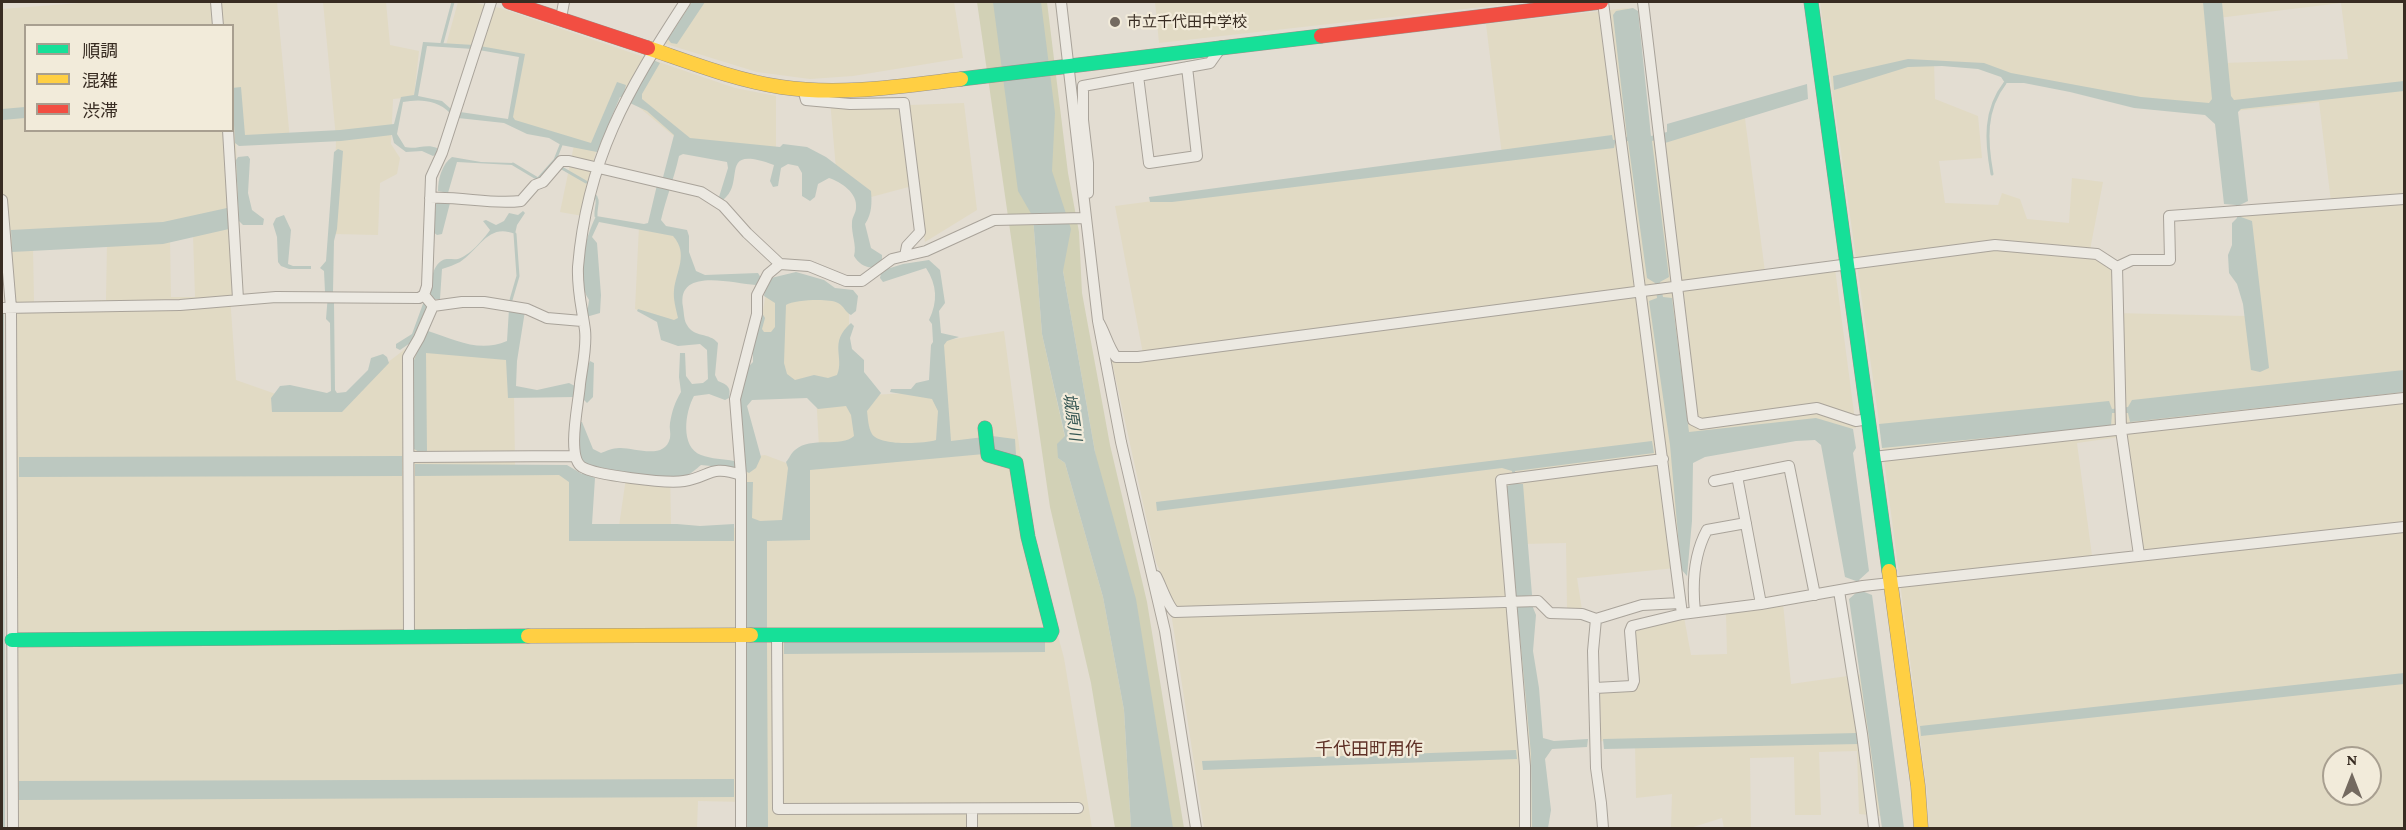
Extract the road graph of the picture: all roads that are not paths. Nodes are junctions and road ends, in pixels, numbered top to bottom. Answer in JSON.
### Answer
{"nodes":[{"id":1,"x":216,"y":2,"type":"edge"},
{"id":2,"x":491,"y":2,"type":"edge"},
{"id":3,"x":509,"y":2,"type":"edge"},
{"id":4,"x":564,"y":2,"type":"edge"},
{"id":5,"x":685,"y":2,"type":"edge"},
{"id":6,"x":1061,"y":2,"type":"edge"},
{"id":7,"x":1602,"y":2,"type":"edge"},
{"id":8,"x":1642,"y":2,"type":"edge"},
{"id":9,"x":1811,"y":2,"type":"edge"},
{"id":10,"x":561,"y":18,"type":"junction"},
{"id":11,"x":218,"y":24,"type":"edge"},
{"id":12,"x":1221,"y":46,"type":"junction"},
{"id":13,"x":654,"y":50,"type":"junction"},
{"id":14,"x":1069,"y":64,"type":"junction"},
{"id":15,"x":1187,"y":67,"type":"junction"},
{"id":16,"x":1138,"y":76,"type":"junction"},
{"id":17,"x":803,"y":89,"type":"junction"},
{"id":18,"x":228,"y":132,"type":"edge"},
{"id":19,"x":597,"y":166,"type":"junction"},
{"id":20,"x":430,"y":198,"type":"junction"},
{"id":21,"x":2404,"y":199,"type":"edge"},
{"id":22,"x":2,"y":200,"type":"edge"},
{"id":23,"x":1085,"y":202,"type":"junction"},
{"id":24,"x":1085,"y":218,"type":"junction"},
{"id":25,"x":905,"y":256,"type":"junction"},
{"id":26,"x":780,"y":264,"type":"junction"},
{"id":27,"x":1847,"y":264,"type":"junction"},
{"id":28,"x":2117,"y":267,"type":"junction"},
{"id":29,"x":1678,"y":287,"type":"junction"},
{"id":30,"x":1642,"y":292,"type":"junction"},
{"id":31,"x":238,"y":299,"type":"junction"},
{"id":32,"x":428,"y":300,"type":"junction"},
{"id":33,"x":6,"y":308,"type":"edge"},
{"id":34,"x":582,"y":321,"type":"junction"},
{"id":35,"x":1098,"y":321,"type":"junction"},
{"id":36,"x":2404,"y":399,"type":"edge"},
{"id":37,"x":1868,"y":419,"type":"junction"},
{"id":38,"x":985,"y":429,"type":"dead end"},
{"id":39,"x":2121,"y":430,"type":"junction"},
{"id":40,"x":574,"y":456,"type":"junction"},
{"id":41,"x":1873,"y":457,"type":"junction"},
{"id":42,"x":1663,"y":459,"type":"junction"},
{"id":43,"x":410,"y":465,"type":"junction"},
{"id":44,"x":741,"y":475,"type":"junction"},
{"id":45,"x":1737,"y":476,"type":"junction"},
{"id":46,"x":1714,"y":482,"type":"dead end"},
{"id":47,"x":1746,"y":523,"type":"junction"},
{"id":48,"x":2404,"y":526,"type":"edge"},
{"id":49,"x":2139,"y":555,"type":"junction"},
{"id":50,"x":1151,"y":567,"type":"junction"},
{"id":51,"x":1890,"y":582,"type":"junction"},
{"id":52,"x":1839,"y":591,"type":"junction"},
{"id":53,"x":1815,"y":595,"type":"junction"},
{"id":54,"x":1510,"y":601,"type":"junction"},
{"id":55,"x":1761,"y":604,"type":"junction"},
{"id":56,"x":1681,"y":608,"type":"junction"},
{"id":57,"x":1695,"y":612,"type":"junction"},
{"id":58,"x":1596,"y":619,"type":"junction"},
{"id":59,"x":409,"y":636,"type":"junction"},
{"id":60,"x":777,"y":636,"type":"junction"},
{"id":61,"x":740,"y":637,"type":"junction"},
{"id":62,"x":12,"y":640,"type":"junction"},
{"id":63,"x":1595,"y":688,"type":"junction"},
{"id":64,"x":1078,"y":808,"type":"dead end"},
{"id":65,"x":972,"y":809,"type":"junction"},
{"id":66,"x":13,"y":828,"type":"edge"},
{"id":67,"x":741,"y":828,"type":"edge"},
{"id":68,"x":972,"y":828,"type":"edge"},
{"id":69,"x":1196,"y":828,"type":"edge"},
{"id":70,"x":1525,"y":828,"type":"edge"},
{"id":71,"x":1602,"y":828,"type":"edge"},
{"id":72,"x":1874,"y":828,"type":"edge"},
{"id":73,"x":1921,"y":828,"type":"edge"}],
"edges":[{"from":1,"to":11,"type":"street"},
{"from":2,"to":20,"type":"street"},
{"from":3,"to":10,"type":"street"},
{"from":4,"to":10,"type":"street"},
{"from":5,"to":13,"type":"street"},
{"from":6,"to":14,"type":"street"},
{"from":7,"to":12,"type":"street"},
{"from":7,"to":30,"type":"street"},
{"from":8,"to":29,"type":"street"},
{"from":9,"to":27,"type":"street"},
{"from":10,"to":13,"type":"street"},
{"from":12,"to":14,"type":"street"},
{"from":12,"to":15,"type":"street"},
{"from":13,"to":17,"type":"street"},
{"from":13,"to":19,"type":"street"},
{"from":14,"to":17,"type":"street"},
{"from":14,"to":23,"type":"street"},
{"from":15,"to":16,"type":"street"},
{"from":15,"to":16,"type":"street"},
{"from":16,"to":23,"type":"street"},
{"from":17,"to":25,"type":"street"},
{"from":18,"to":31,"type":"street"},
{"from":19,"to":20,"type":"street"},
{"from":19,"to":26,"type":"street"},
{"from":19,"to":34,"type":"street"},
{"from":20,"to":32,"type":"street"},
{"from":21,"to":28,"type":"street"},
{"from":22,"to":33,"type":"street"},
{"from":23,"to":24,"type":"street"},
{"from":24,"to":25,"type":"street"},
{"from":24,"to":35,"type":"street"},
{"from":25,"to":26,"type":"street"},
{"from":26,"to":44,"type":"street"},
{"from":27,"to":28,"type":"street"},
{"from":27,"to":29,"type":"street"},
{"from":27,"to":37,"type":"street"},
{"from":28,"to":39,"type":"street"},
{"from":29,"to":30,"type":"street"},
{"from":29,"to":37,"type":"street"},
{"from":30,"to":35,"type":"street"},
{"from":30,"to":42,"type":"street"},
{"from":31,"to":32,"type":"street"},
{"from":31,"to":33,"type":"street"},
{"from":32,"to":34,"type":"street"},
{"from":32,"to":43,"type":"street"},
{"from":33,"to":62,"type":"street"},
{"from":34,"to":40,"type":"street"},
{"from":35,"to":50,"type":"street"},
{"from":36,"to":39,"type":"street"},
{"from":37,"to":41,"type":"street"},
{"from":38,"to":60,"type":"street"},
{"from":39,"to":41,"type":"street"},
{"from":39,"to":49,"type":"street"},
{"from":40,"to":43,"type":"street"},
{"from":40,"to":44,"type":"street"},
{"from":41,"to":51,"type":"street"},
{"from":42,"to":54,"type":"street"},
{"from":42,"to":56,"type":"street"},
{"from":43,"to":59,"type":"street"},
{"from":44,"to":61,"type":"street"},
{"from":45,"to":46,"type":"street"},
{"from":45,"to":47,"type":"street"},
{"from":45,"to":53,"type":"street"},
{"from":47,"to":55,"type":"street"},
{"from":47,"to":57,"type":"street"},
{"from":48,"to":49,"type":"street"},
{"from":49,"to":51,"type":"street"},
{"from":50,"to":54,"type":"street"},
{"from":50,"to":69,"type":"street"},
{"from":51,"to":52,"type":"street"},
{"from":51,"to":73,"type":"street"},
{"from":52,"to":53,"type":"street"},
{"from":52,"to":72,"type":"street"},
{"from":53,"to":55,"type":"street"},
{"from":54,"to":58,"type":"street"},
{"from":54,"to":70,"type":"street"},
{"from":55,"to":57,"type":"street"},
{"from":56,"to":57,"type":"street"},
{"from":56,"to":58,"type":"street"},
{"from":56,"to":63,"type":"street"},
{"from":58,"to":63,"type":"street"},
{"from":59,"to":61,"type":"street"},
{"from":59,"to":62,"type":"street"},
{"from":60,"to":61,"type":"street"},
{"from":60,"to":65,"type":"street"},
{"from":61,"to":67,"type":"street"},
{"from":62,"to":66,"type":"street"},
{"from":63,"to":71,"type":"street"},
{"from":64,"to":65,"type":"street"},
{"from":65,"to":68,"type":"street"}]}
